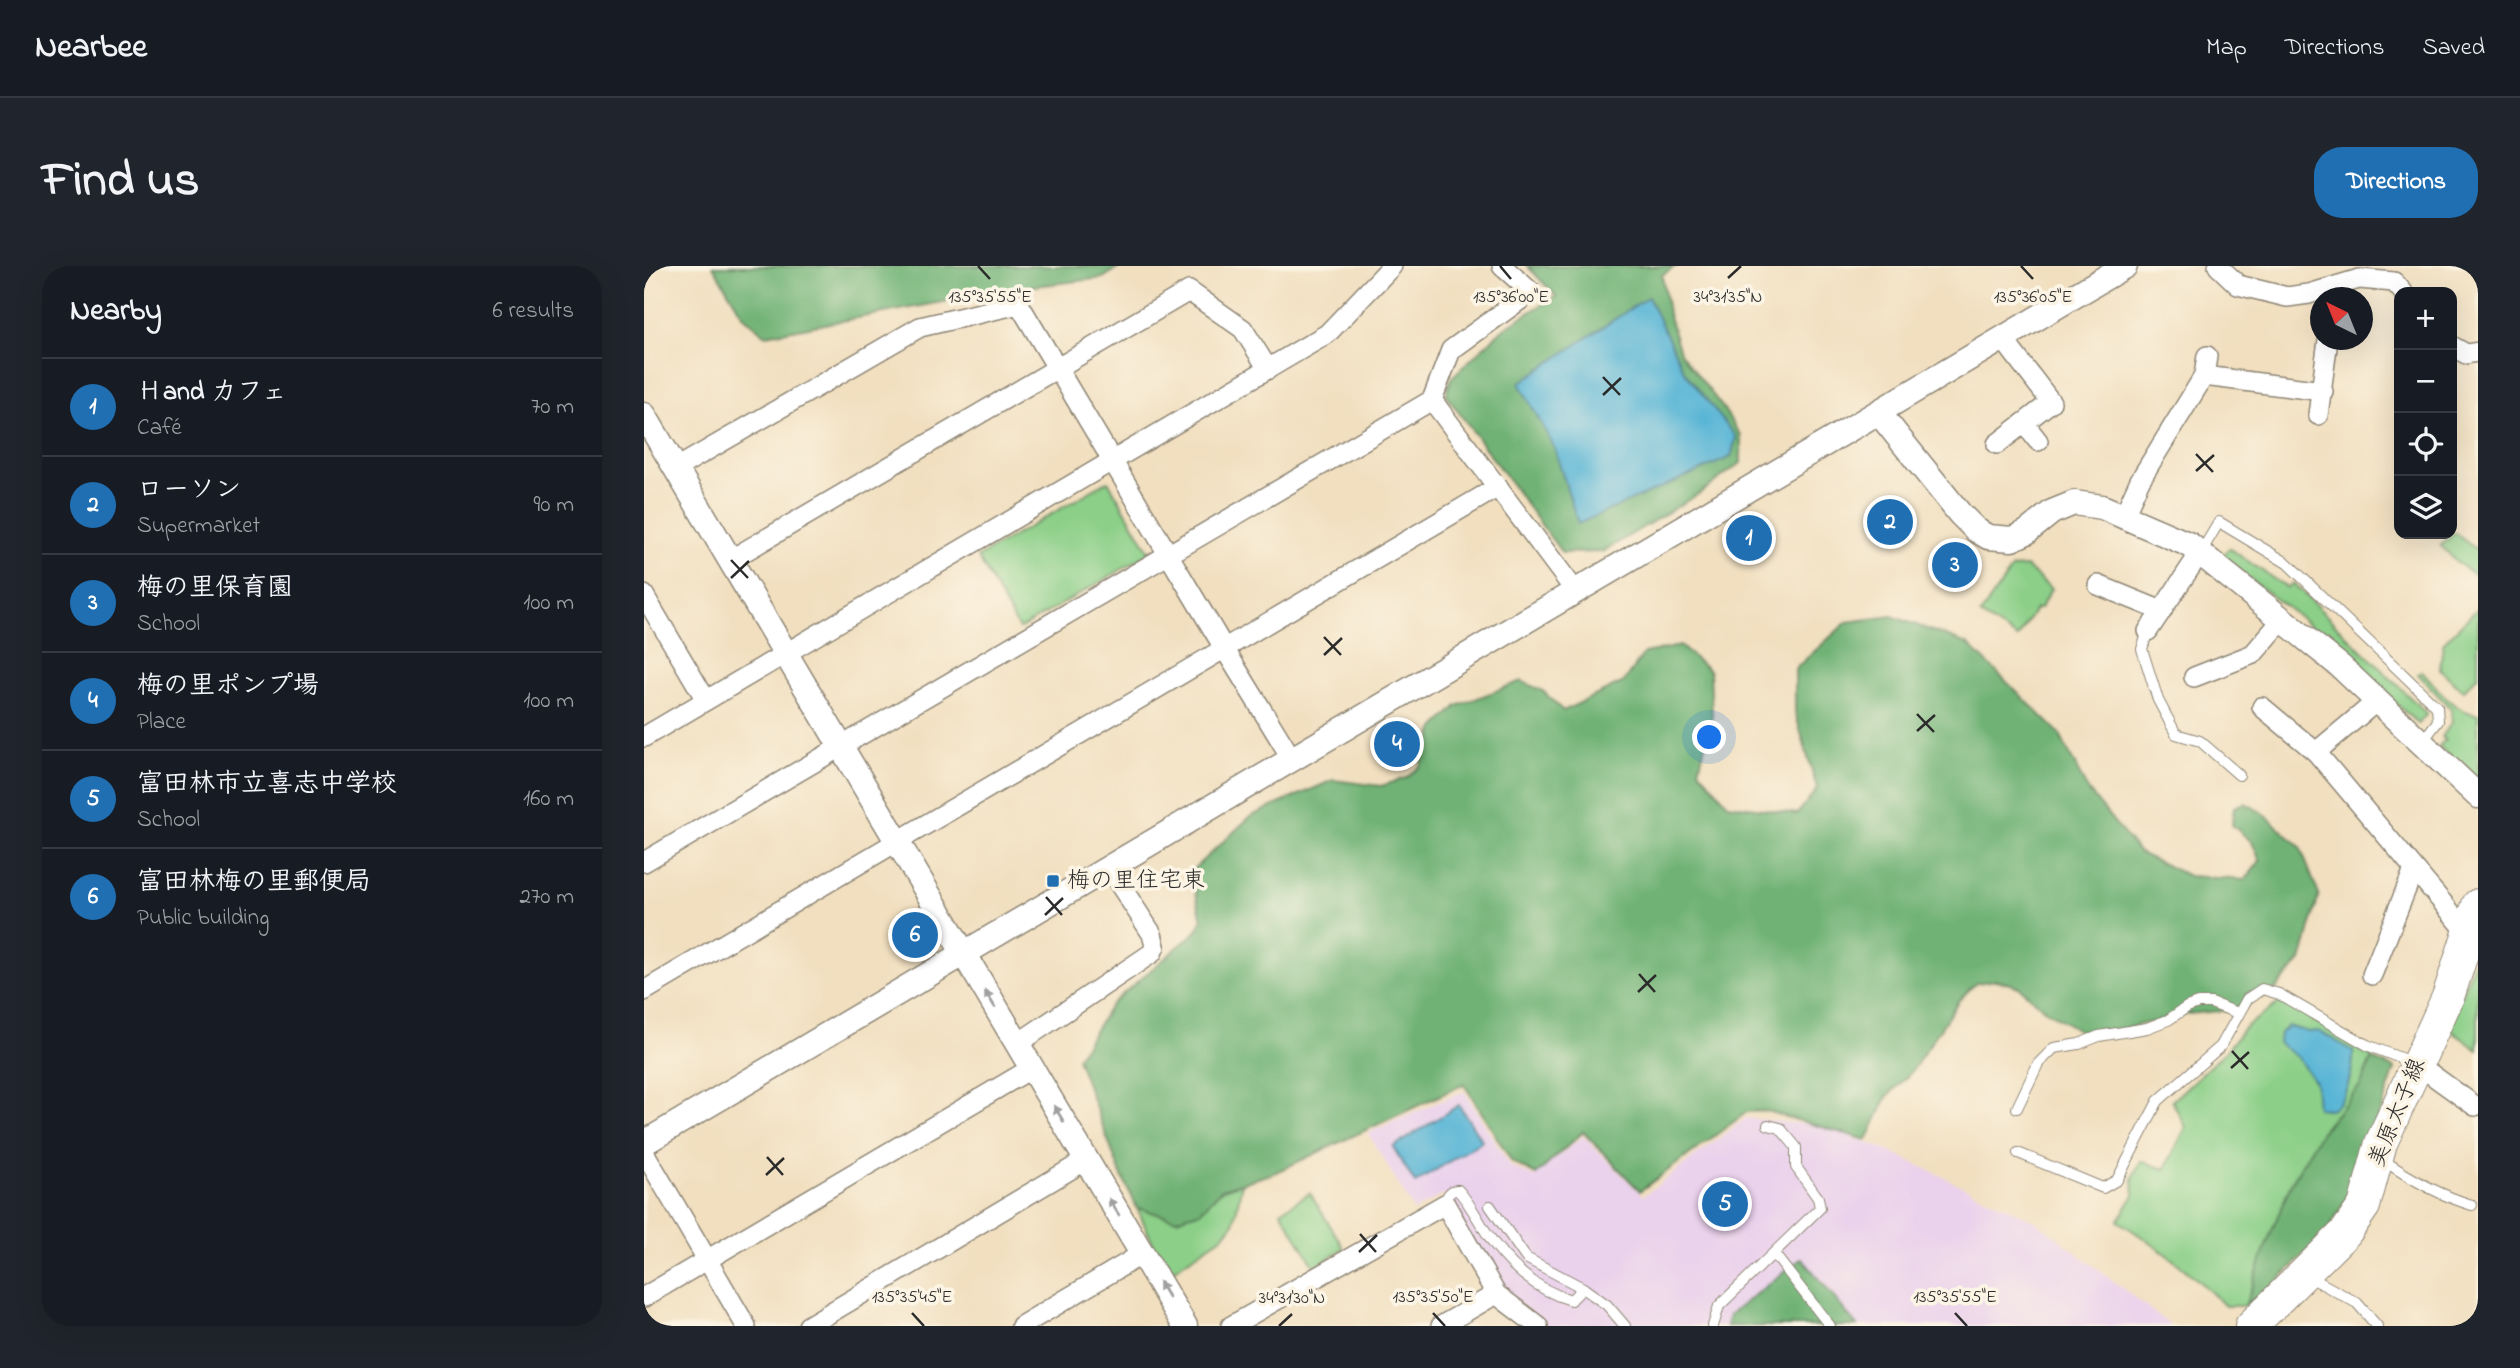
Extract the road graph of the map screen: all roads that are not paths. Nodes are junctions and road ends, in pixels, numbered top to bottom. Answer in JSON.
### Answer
{"nodes":[{"id":1,"x":1392,"y":266,"type":"edge"},
{"id":2,"x":1502,"y":266,"type":"edge"},
{"id":3,"x":2125,"y":266,"type":"edge"},
{"id":4,"x":2218,"y":266,"type":"edge"},
{"id":5,"x":2344,"y":287,"type":"edge"},
{"id":6,"x":2398,"y":287,"type":"edge"},
{"id":7,"x":2310,"y":294,"type":"edge"},
{"id":8,"x":2003,"y":340,"type":"junction"},
{"id":9,"x":2457,"y":349,"type":"edge"},
{"id":10,"x":2327,"y":350,"type":"edge"},
{"id":11,"x":2478,"y":352,"type":"edge"},
{"id":12,"x":2207,"y":356,"type":"dead end"},
{"id":13,"x":1057,"y":369,"type":"junction"},
{"id":14,"x":1268,"y":369,"type":"junction"},
{"id":15,"x":2204,"y":376,"type":"junction"},
{"id":16,"x":2323,"y":391,"type":"junction"},
{"id":17,"x":1432,"y":400,"type":"junction"},
{"id":18,"x":1879,"y":413,"type":"junction"},
{"id":19,"x":2318,"y":415,"type":"dead end"},
{"id":20,"x":645,"y":420,"type":"edge"},
{"id":21,"x":2024,"y":423,"type":"junction"},
{"id":22,"x":2038,"y":441,"type":"dead end"},
{"id":23,"x":1997,"y":444,"type":"dead end"},
{"id":24,"x":1112,"y":461,"type":"junction"},
{"id":25,"x":676,"y":469,"type":"junction"},
{"id":26,"x":1498,"y":487,"type":"junction"},
{"id":27,"x":2124,"y":515,"type":"junction"},
{"id":28,"x":2200,"y":553,"type":"junction"},
{"id":29,"x":1168,"y":555,"type":"junction"},
{"id":30,"x":730,"y":560,"type":"junction"},
{"id":31,"x":2098,"y":585,"type":"dead end"},
{"id":32,"x":1576,"y":592,"type":"junction"},
{"id":33,"x":644,"y":595,"type":"edge"},
{"id":34,"x":2162,"y":611,"type":"junction"},
{"id":35,"x":2283,"y":619,"type":"junction"},
{"id":36,"x":2148,"y":631,"type":"joint"},
{"id":37,"x":1224,"y":648,"type":"junction"},
{"id":38,"x":786,"y":654,"type":"junction"},
{"id":39,"x":2194,"y":677,"type":"dead end"},
{"id":40,"x":706,"y":700,"type":"junction"},
{"id":41,"x":2377,"y":701,"type":"junction"},
{"id":42,"x":2262,"y":707,"type":"dead end"},
{"id":43,"x":644,"y":737,"type":"edge"},
{"id":44,"x":2421,"y":743,"type":"junction"},
{"id":45,"x":841,"y":746,"type":"junction"},
{"id":46,"x":2316,"y":752,"type":"junction"},
{"id":47,"x":1292,"y":759,"type":"junction"},
{"id":48,"x":2239,"y":775,"type":"dead end"},
{"id":49,"x":2478,"y":796,"type":"edge"},
{"id":50,"x":897,"y":842,"type":"junction"},
{"id":51,"x":644,"y":862,"type":"edge"},
{"id":52,"x":1109,"y":868,"type":"junction"},
{"id":53,"x":2414,"y":869,"type":"junction"},
{"id":54,"x":2474,"y":919,"type":"edge"},
{"id":55,"x":964,"y":954,"type":"junction"},
{"id":56,"x":2372,"y":975,"type":"dead end"},
{"id":57,"x":644,"y":991,"type":"edge"},
{"id":58,"x":2238,"y":1013,"type":"junction"},
{"id":59,"x":1017,"y":1044,"type":"junction"},
{"id":60,"x":2417,"y":1064,"type":"junction"},
{"id":61,"x":1032,"y":1068,"type":"junction"},
{"id":62,"x":2475,"y":1106,"type":"dead end"},
{"id":63,"x":2017,"y":1108,"type":"dead end"},
{"id":64,"x":1768,"y":1125,"type":"dead end"},
{"id":65,"x":644,"y":1143,"type":"edge"},
{"id":66,"x":644,"y":1153,"type":"edge"},
{"id":67,"x":2018,"y":1153,"type":"dead end"},
{"id":68,"x":2377,"y":1156,"type":"junction"},
{"id":69,"x":1086,"y":1160,"type":"junction"},
{"id":70,"x":1445,"y":1204,"type":"junction"},
{"id":71,"x":2472,"y":1205,"type":"dead end"},
{"id":72,"x":1490,"y":1206,"type":"dead end"},
{"id":73,"x":1142,"y":1254,"type":"junction"},
{"id":74,"x":1774,"y":1254,"type":"junction"},
{"id":75,"x":707,"y":1260,"type":"junction"},
{"id":76,"x":2304,"y":1274,"type":"junction"},
{"id":77,"x":1583,"y":1288,"type":"junction"},
{"id":78,"x":1496,"y":1294,"type":"junction"},
{"id":79,"x":644,"y":1297,"type":"edge"},
{"id":80,"x":746,"y":1326,"type":"edge"},
{"id":81,"x":808,"y":1326,"type":"edge"},
{"id":82,"x":1021,"y":1326,"type":"edge"},
{"id":83,"x":1185,"y":1326,"type":"edge"},
{"id":84,"x":1231,"y":1326,"type":"edge"},
{"id":85,"x":1441,"y":1326,"type":"edge"},
{"id":86,"x":1538,"y":1326,"type":"edge"},
{"id":87,"x":1625,"y":1326,"type":"edge"},
{"id":88,"x":1713,"y":1326,"type":"edge"},
{"id":89,"x":1830,"y":1326,"type":"edge"},
{"id":90,"x":2251,"y":1326,"type":"edge"},
{"id":91,"x":2377,"y":1326,"type":"edge"}],
"edges":[{"from":1,"to":14,"type":"street"},
{"from":2,"to":17,"type":"street"},
{"from":3,"to":8,"type":"street"},
{"from":4,"to":7,"type":"street"},
{"from":5,"to":6,"type":"street"},
{"from":8,"to":18,"type":"street"},
{"from":8,"to":21,"type":"street"},
{"from":9,"to":11,"type":"street"},
{"from":10,"to":16,"type":"street"},
{"from":12,"to":15,"type":"street"},
{"from":13,"to":14,"type":"street"},
{"from":13,"to":24,"type":"street"},
{"from":13,"to":25,"type":"street"},
{"from":13,"to":30,"type":"street"},
{"from":14,"to":24,"type":"street"},
{"from":15,"to":16,"type":"street"},
{"from":15,"to":27,"type":"street"},
{"from":16,"to":19,"type":"street"},
{"from":17,"to":26,"type":"street"},
{"from":17,"to":29,"type":"street"},
{"from":18,"to":27,"type":"street"},
{"from":18,"to":32,"type":"street"},
{"from":20,"to":25,"type":"street"},
{"from":21,"to":22,"type":"street"},
{"from":21,"to":23,"type":"street"},
{"from":24,"to":29,"type":"street"},
{"from":24,"to":38,"type":"street"},
{"from":25,"to":30,"type":"street"},
{"from":26,"to":32,"type":"street"},
{"from":26,"to":37,"type":"street"},
{"from":27,"to":28,"type":"street"},
{"from":28,"to":34,"type":"street"},
{"from":28,"to":35,"type":"street"},
{"from":28,"to":44,"type":"lane"},
{"from":29,"to":37,"type":"street"},
{"from":29,"to":45,"type":"street"},
{"from":30,"to":38,"type":"street"},
{"from":31,"to":34,"type":"street"},
{"from":32,"to":47,"type":"street"},
{"from":33,"to":40,"type":"street"},
{"from":34,"to":36,"type":"street"},
{"from":35,"to":39,"type":"street"},
{"from":35,"to":41,"type":"street"},
{"from":36,"to":48,"type":"lane"},
{"from":37,"to":47,"type":"street"},
{"from":37,"to":50,"type":"street"},
{"from":38,"to":40,"type":"street"},
{"from":38,"to":45,"type":"street"},
{"from":40,"to":43,"type":"street"},
{"from":41,"to":44,"type":"street"},
{"from":41,"to":46,"type":"street"},
{"from":42,"to":46,"type":"street"},
{"from":44,"to":49,"type":"street"},
{"from":45,"to":50,"type":"street"},
{"from":45,"to":51,"type":"street"},
{"from":46,"to":53,"type":"street"},
{"from":47,"to":52,"type":"street"},
{"from":50,"to":55,"type":"street"},
{"from":50,"to":57,"type":"street"},
{"from":52,"to":55,"type":"street"},
{"from":52,"to":59,"type":"street"},
{"from":53,"to":54,"type":"street"},
{"from":53,"to":56,"type":"street"},
{"from":54,"to":60,"type":"main road","name":"美原太子線"},
{"from":59,"to":55,"type":"street","one_way":true},
{"from":55,"to":65,"type":"street"},
{"from":58,"to":60,"type":"lane"},
{"from":58,"to":63,"type":"lane"},
{"from":58,"to":67,"type":"lane"},
{"from":59,"to":61,"type":"street"},
{"from":60,"to":62,"type":"street"},
{"from":60,"to":68,"type":"main road","name":"美原太子線"},
{"from":69,"to":61,"type":"street","one_way":true},
{"from":61,"to":75,"type":"street"},
{"from":64,"to":74,"type":"lane"},
{"from":66,"to":75,"type":"street"},
{"from":68,"to":71,"type":"lane"},
{"from":68,"to":76,"type":"main road","name":"美原太子線"},
{"from":73,"to":69,"type":"street","one_way":true},
{"from":69,"to":81,"type":"street"},
{"from":70,"to":77,"type":"lane"},
{"from":70,"to":78,"type":"street"},
{"from":70,"to":84,"type":"street"},
{"from":72,"to":77,"type":"lane"},
{"from":73,"to":82,"type":"street"},
{"from":83,"to":73,"type":"street","one_way":true},
{"from":74,"to":88,"type":"lane"},
{"from":74,"to":89,"type":"lane"},
{"from":75,"to":79,"type":"street"},
{"from":75,"to":80,"type":"street"},
{"from":76,"to":90,"type":"main road","name":"美原太子線"},
{"from":76,"to":91,"type":"lane"},
{"from":77,"to":87,"type":"lane"},
{"from":78,"to":85,"type":"street"},
{"from":78,"to":86,"type":"street"}]}
